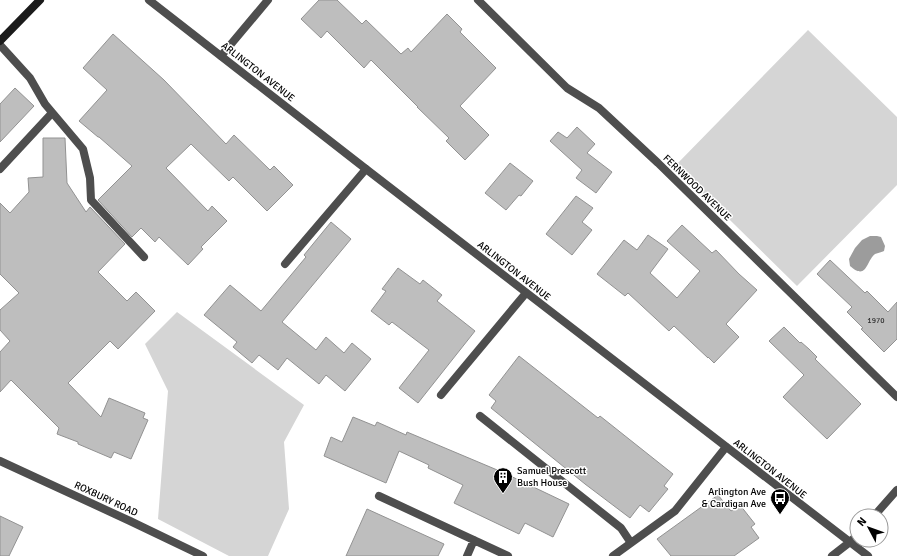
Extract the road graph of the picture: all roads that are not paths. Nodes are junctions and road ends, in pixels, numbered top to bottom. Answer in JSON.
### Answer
{"nodes":[{"id":1,"x":40,"y":0,"type":"edge"},
{"id":2,"x":149,"y":0,"type":"edge"},
{"id":3,"x":268,"y":0,"type":"edge"},
{"id":4,"x":478,"y":0,"type":"edge"},
{"id":5,"x":0,"y":41,"type":"edge"},
{"id":6,"x":0,"y":44,"type":"edge"},
{"id":7,"x":221,"y":56,"type":"junction"},
{"id":8,"x":52,"y":113,"type":"junction"},
{"id":9,"x":0,"y":169,"type":"edge"},
{"id":10,"x":366,"y":169,"type":"junction"},
{"id":11,"x":144,"y":257,"type":"dead end"},
{"id":12,"x":285,"y":264,"type":"dead end"},
{"id":13,"x":526,"y":293,"type":"junction"},
{"id":14,"x":441,"y":395,"type":"dead end"},
{"id":15,"x":897,"y":397,"type":"edge"},
{"id":16,"x":480,"y":416,"type":"dead end"},
{"id":17,"x":726,"y":447,"type":"junction"},
{"id":18,"x":0,"y":461,"type":"edge"},
{"id":19,"x":897,"y":490,"type":"edge"},
{"id":20,"x":379,"y":496,"type":"dead end"},
{"id":21,"x":881,"y":508,"type":"edge"},
{"id":22,"x":474,"y":540,"type":"junction"},
{"id":23,"x":849,"y":541,"type":"edge"},
{"id":24,"x":631,"y":543,"type":"junction"},
{"id":25,"x":849,"y":543,"type":"edge"},
{"id":26,"x":858,"y":548,"type":"edge"},
{"id":27,"x":203,"y":556,"type":"edge"},
{"id":28,"x":467,"y":556,"type":"edge"},
{"id":29,"x":508,"y":556,"type":"edge"},
{"id":30,"x":613,"y":556,"type":"edge"},
{"id":31,"x":832,"y":556,"type":"edge"},
{"id":32,"x":868,"y":556,"type":"edge"}],
"edges":[{"from":1,"to":5,"type":"main road"},
{"from":2,"to":7,"type":"street","name":"ARLINGTON AVENUE"},
{"from":3,"to":7,"type":"street"},
{"from":4,"to":15,"type":"street","name":"FERNWOOD AVENUE"},
{"from":6,"to":8,"type":"street"},
{"from":7,"to":10,"type":"street","name":"ARLINGTON AVENUE"},
{"from":8,"to":9,"type":"street"},
{"from":8,"to":11,"type":"street"},
{"from":10,"to":12,"type":"street"},
{"from":10,"to":13,"type":"street","name":"ARLINGTON AVENUE"},
{"from":13,"to":14,"type":"street"},
{"from":13,"to":17,"type":"street","name":"ARLINGTON AVENUE"},
{"from":16,"to":24,"type":"street"},
{"from":17,"to":23,"type":"street","name":"ARLINGTON AVENUE"},
{"from":17,"to":24,"type":"street"},
{"from":18,"to":27,"type":"street","name":"ROXBURY ROAD"},
{"from":19,"to":21,"type":"street"},
{"from":20,"to":22,"type":"street"},
{"from":22,"to":28,"type":"street"},
{"from":22,"to":29,"type":"street"},
{"from":24,"to":30,"type":"street"},
{"from":25,"to":31,"type":"street"},
{"from":26,"to":32,"type":"street","name":"ARLINGTON AVENUE"}]}
